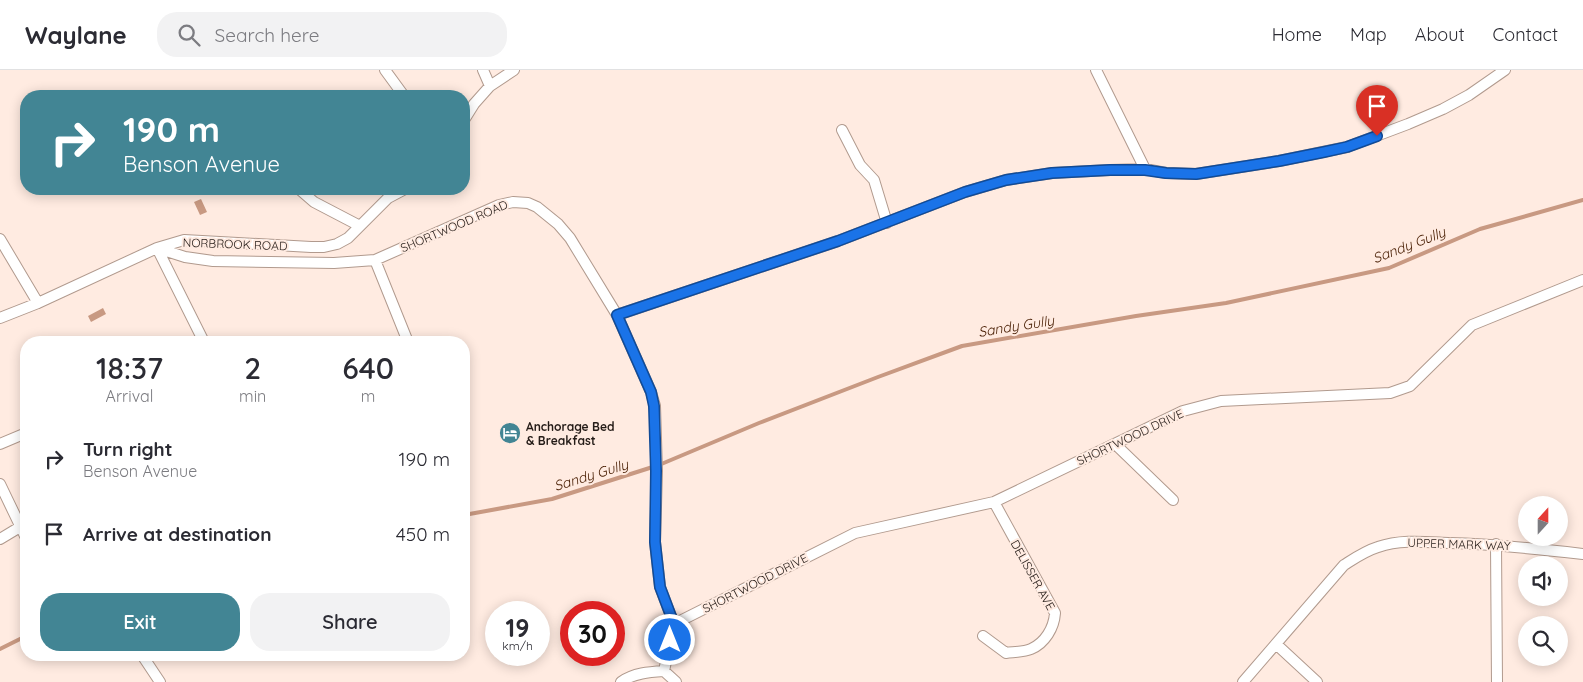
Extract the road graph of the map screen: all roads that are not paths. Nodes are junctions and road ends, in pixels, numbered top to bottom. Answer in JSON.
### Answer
{"nodes":[{"id":1,"x":385,"y":70,"type":"edge"},
{"id":2,"x":482,"y":70,"type":"edge"},
{"id":3,"x":514,"y":70,"type":"edge"},
{"id":4,"x":1096,"y":70,"type":"edge"},
{"id":5,"x":1504,"y":70,"type":"edge"},
{"id":6,"x":490,"y":86,"type":"junction"},
{"id":7,"x":400,"y":90,"type":"edge"},
{"id":8,"x":470,"y":110,"type":"edge"},
{"id":9,"x":842,"y":130,"type":"dead end"},
{"id":10,"x":1145,"y":170,"type":"junction"},
{"id":11,"x":306,"y":195,"type":"edge"},
{"id":12,"x":393,"y":195,"type":"edge"},
{"id":13,"x":887,"y":222,"type":"junction"},
{"id":14,"x":360,"y":226,"type":"junction"},
{"id":15,"x":0,"y":238,"type":"edge"},
{"id":16,"x":157,"y":248,"type":"junction"},
{"id":17,"x":375,"y":260,"type":"junction"},
{"id":18,"x":1583,"y":280,"type":"edge"},
{"id":19,"x":38,"y":303,"type":"junction"},
{"id":20,"x":617,"y":315,"type":"junction"},
{"id":21,"x":0,"y":318,"type":"edge"},
{"id":22,"x":201,"y":336,"type":"edge"},
{"id":23,"x":406,"y":336,"type":"edge"},
{"id":24,"x":20,"y":436,"type":"edge"},
{"id":25,"x":0,"y":444,"type":"edge"},
{"id":26,"x":1115,"y":444,"type":"junction"},
{"id":27,"x":0,"y":484,"type":"edge"},
{"id":28,"x":1173,"y":500,"type":"dead end"},
{"id":29,"x":994,"y":502,"type":"junction"},
{"id":30,"x":20,"y":527,"type":"joint"},
{"id":31,"x":0,"y":539,"type":"edge"},
{"id":32,"x":1496,"y":544,"type":"junction"},
{"id":33,"x":1583,"y":554,"type":"edge"},
{"id":34,"x":674,"y":624,"type":"junction"},
{"id":35,"x":983,"y":636,"type":"dead end"},
{"id":36,"x":1276,"y":644,"type":"junction"},
{"id":37,"x":146,"y":661,"type":"edge"},
{"id":38,"x":664,"y":671,"type":"junction"},
{"id":39,"x":160,"y":682,"type":"edge"},
{"id":40,"x":621,"y":682,"type":"edge"},
{"id":41,"x":676,"y":682,"type":"edge"},
{"id":42,"x":1243,"y":682,"type":"edge"},
{"id":43,"x":1317,"y":682,"type":"edge"},
{"id":44,"x":1497,"y":682,"type":"edge"}],
"edges":[{"from":1,"to":7,"type":"street"},
{"from":2,"to":6,"type":"street"},
{"from":3,"to":6,"type":"street"},
{"from":4,"to":10,"type":"street"},
{"from":5,"to":10,"type":"street"},
{"from":6,"to":8,"type":"street"},
{"from":9,"to":13,"type":"street"},
{"from":10,"to":13,"type":"street"},
{"from":11,"to":14,"type":"street"},
{"from":12,"to":14,"type":"street","name":"NORBROOK ROAD"},
{"from":13,"to":20,"type":"street"},
{"from":14,"to":16,"type":"street","name":"NORBROOK ROAD"},
{"from":15,"to":19,"type":"street"},
{"from":16,"to":17,"type":"street","name":"SHORTWOOD ROAD"},
{"from":16,"to":19,"type":"street","name":"NORBROOK ROAD"},
{"from":16,"to":22,"type":"street"},
{"from":17,"to":20,"type":"street","name":"SHORTWOOD ROAD"},
{"from":17,"to":23,"type":"street"},
{"from":18,"to":26,"type":"street","name":"SHORTWOOD DRIVE"},
{"from":19,"to":21,"type":"street","name":"NORBROOK ROAD"},
{"from":20,"to":34,"type":"street","name":"SHORTWOOD ROAD"},
{"from":24,"to":25,"type":"street"},
{"from":26,"to":28,"type":"street"},
{"from":26,"to":29,"type":"street","name":"SHORTWOOD DRIVE"},
{"from":27,"to":30,"type":"street"},
{"from":29,"to":34,"type":"street","name":"SHORTWOOD DRIVE"},
{"from":29,"to":35,"type":"street","name":"DELISSER AVE"},
{"from":30,"to":31,"type":"street"},
{"from":32,"to":33,"type":"street","name":"UPPER MARK WAY"},
{"from":32,"to":36,"type":"street","name":"UPPER MARK WAY"},
{"from":32,"to":44,"type":"street"},
{"from":34,"to":38,"type":"street"},
{"from":36,"to":42,"type":"street","name":"UPPER MARK WAY"},
{"from":36,"to":43,"type":"street"},
{"from":37,"to":39,"type":"street"},
{"from":38,"to":40,"type":"street"},
{"from":38,"to":41,"type":"street"}]}
